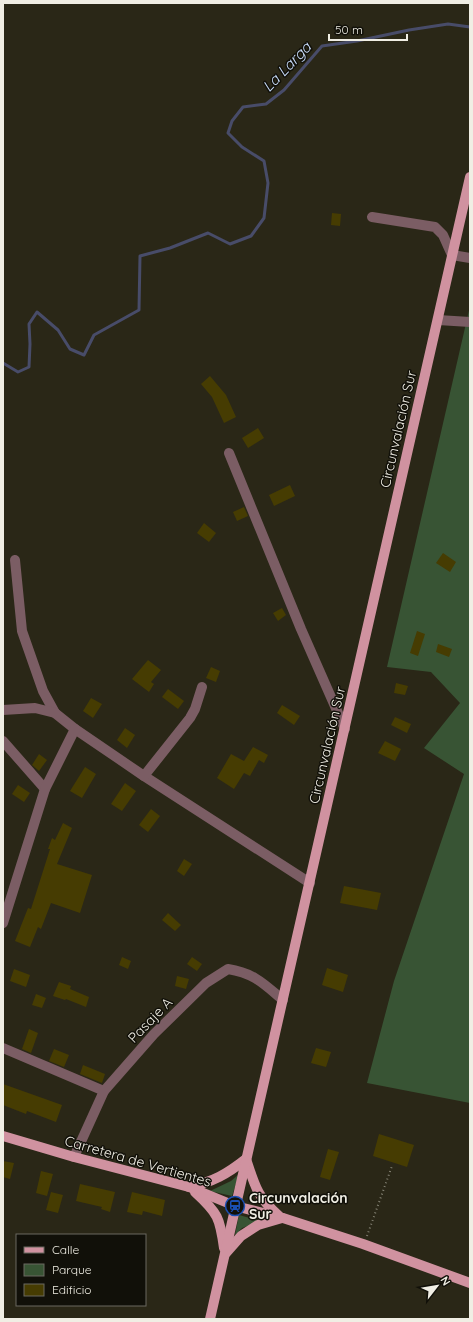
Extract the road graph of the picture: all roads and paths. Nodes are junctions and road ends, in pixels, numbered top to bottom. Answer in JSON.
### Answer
{"nodes":[{"id":1,"x":470,"y":177,"type":"edge"},
{"id":2,"x":372,"y":217,"type":"dead end"},
{"id":3,"x":452,"y":255,"type":"junction"},
{"id":4,"x":470,"y":258,"type":"edge"},
{"id":5,"x":438,"y":320,"type":"junction"},
{"id":6,"x":470,"y":322,"type":"edge"},
{"id":7,"x":229,"y":453,"type":"dead end"},
{"id":8,"x":15,"y":560,"type":"dead end"},
{"id":9,"x":202,"y":687,"type":"dead end"},
{"id":10,"x":3,"y":710,"type":"edge"},
{"id":11,"x":55,"y":713,"type":"junction"},
{"id":12,"x":76,"y":729,"type":"junction"},
{"id":13,"x":345,"y":729,"type":"junction"},
{"id":14,"x":3,"y":741,"type":"edge"},
{"id":15,"x":144,"y":776,"type":"junction"},
{"id":16,"x":45,"y":789,"type":"junction"},
{"id":17,"x":310,"y":883,"type":"junction"},
{"id":18,"x":3,"y":922,"type":"edge"},
{"id":19,"x":283,"y":1000,"type":"junction"},
{"id":20,"x":3,"y":1048,"type":"edge"},
{"id":21,"x":104,"y":1091,"type":"junction"},
{"id":22,"x":3,"y":1136,"type":"edge"},
{"id":23,"x":74,"y":1158,"type":"junction"},
{"id":24,"x":246,"y":1159,"type":"junction"},
{"id":25,"x":392,"y":1166,"type":"dead end"},
{"id":26,"x":189,"y":1187,"type":"junction"},
{"id":27,"x":235,"y":1206,"type":"junction"},
{"id":28,"x":283,"y":1218,"type":"junction"},
{"id":29,"x":363,"y":1244,"type":"junction"},
{"id":30,"x":224,"y":1254,"type":"junction"},
{"id":31,"x":470,"y":1283,"type":"edge"},
{"id":32,"x":210,"y":1319,"type":"edge"}],
"edges":[{"from":1,"to":3,"type":"main road","name":"Circunvalación Sur"},
{"from":2,"to":3,"type":"street"},
{"from":3,"to":4,"type":"street"},
{"from":3,"to":5,"type":"main road","name":"Circunvalación Sur"},
{"from":5,"to":6,"type":"street"},
{"from":5,"to":13,"type":"main road","name":"Circunvalación Sur"},
{"from":7,"to":13,"type":"street"},
{"from":8,"to":11,"type":"street"},
{"from":9,"to":15,"type":"street"},
{"from":10,"to":11,"type":"street"},
{"from":11,"to":12,"type":"street"},
{"from":12,"to":15,"type":"street"},
{"from":12,"to":16,"type":"street"},
{"from":13,"to":17,"type":"main road","name":"Circunvalación Sur"},
{"from":14,"to":16,"type":"street"},
{"from":15,"to":17,"type":"street"},
{"from":16,"to":18,"type":"street"},
{"from":17,"to":19,"type":"main road","name":"Circunvalación Sur"},
{"from":19,"to":21,"type":"street","name":"Pasaje A"},
{"from":19,"to":24,"type":"main road","name":"Circunvalación Sur"},
{"from":20,"to":21,"type":"street"},
{"from":21,"to":23,"type":"street","name":"Pasaje A"},
{"from":22,"to":23,"type":"main road","name":"Carretera de Vertientes"},
{"from":23,"to":26,"type":"main road","name":"Carretera de Vertientes"},
{"from":24,"to":26,"type":"main road"},
{"from":24,"to":27,"type":"main road","name":"Circunvalación Sur"},
{"from":24,"to":28,"type":"main road"},
{"from":25,"to":29,"type":"path"},
{"from":26,"to":27,"type":"main road","name":"Carretera de Vertientes"},
{"from":26,"to":30,"type":"main road"},
{"from":27,"to":28,"type":"main road","name":"Carretera de Vertientes"},
{"from":27,"to":30,"type":"main road","name":"Circunvalación Sur"},
{"from":28,"to":29,"type":"main road","name":"Carretera de Vertientes"},
{"from":28,"to":30,"type":"main road"},
{"from":29,"to":31,"type":"main road","name":"Carretera de Vertientes"},
{"from":30,"to":32,"type":"main road","name":"Circunvalación Sur"}]}
